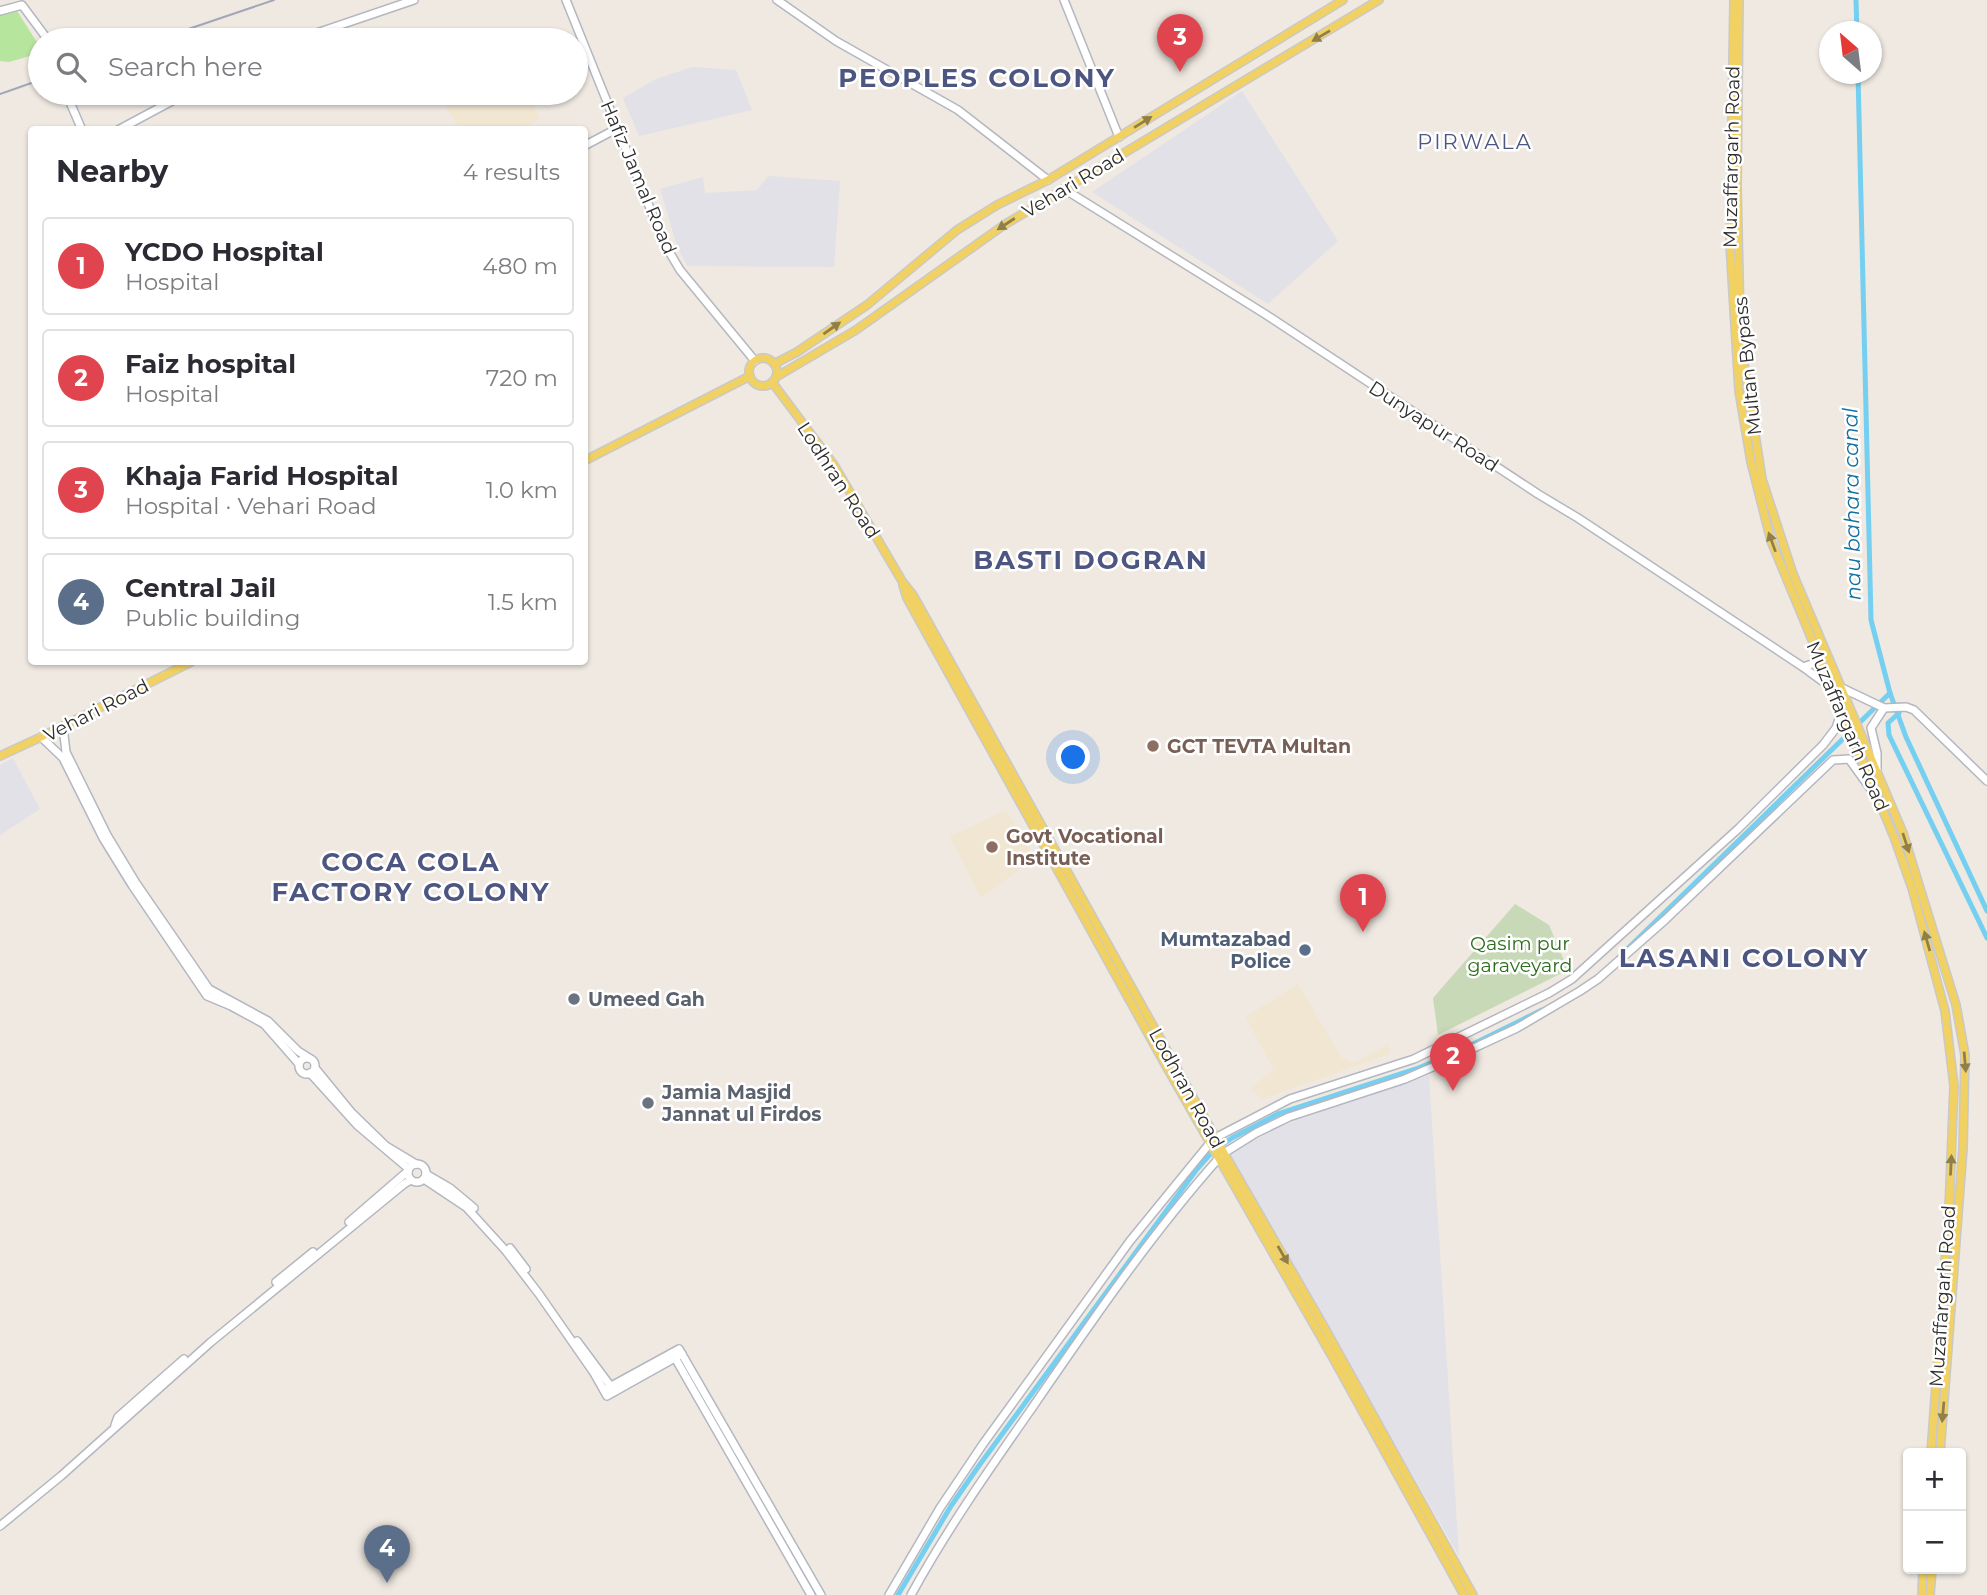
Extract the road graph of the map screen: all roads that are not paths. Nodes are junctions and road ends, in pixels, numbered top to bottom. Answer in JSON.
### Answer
{"nodes":[{"id":1,"x":414,"y":0,"type":"edge"},
{"id":2,"x":566,"y":0,"type":"edge"},
{"id":3,"x":777,"y":0,"type":"edge"},
{"id":4,"x":1064,"y":0,"type":"edge"},
{"id":5,"x":1343,"y":0,"type":"edge"},
{"id":6,"x":1379,"y":0,"type":"edge"},
{"id":7,"x":1734,"y":0,"type":"edge"},
{"id":8,"x":1740,"y":0,"type":"edge"},
{"id":9,"x":19,"y":3,"type":"edge"},
{"id":10,"x":0,"y":11,"type":"edge"},
{"id":11,"x":39,"y":28,"type":"edge"},
{"id":12,"x":331,"y":28,"type":"edge"},
{"id":13,"x":577,"y":28,"type":"edge"},
{"id":14,"x":588,"y":54,"type":"edge"},
{"id":15,"x":71,"y":105,"type":"edge"},
{"id":16,"x":165,"y":105,"type":"edge"},
{"id":17,"x":80,"y":126,"type":"edge"},
{"id":18,"x":125,"y":126,"type":"edge"},
{"id":19,"x":618,"y":128,"type":"junction"},
{"id":20,"x":1119,"y":137,"type":"junction"},
{"id":21,"x":588,"y":144,"type":"edge"},
{"id":22,"x":1048,"y":180,"type":"junction"},
{"id":23,"x":1064,"y":189,"type":"junction"},
{"id":24,"x":755,"y":361,"type":"junction"},
{"id":25,"x":774,"y":364,"type":"junction"},
{"id":26,"x":750,"y":376,"type":"junction"},
{"id":27,"x":774,"y":380,"type":"junction"},
{"id":28,"x":588,"y":459,"type":"edge"},
{"id":29,"x":1789,"y":575,"type":"junction"},
{"id":30,"x":1819,"y":654,"type":"junction"},
{"id":31,"x":185,"y":665,"type":"edge"},
{"id":32,"x":1803,"y":667,"type":"junction"},
{"id":33,"x":1838,"y":689,"type":"junction"},
{"id":34,"x":1884,"y":708,"type":"junction"},
{"id":35,"x":1842,"y":709,"type":"junction"},
{"id":36,"x":1854,"y":713,"type":"joint"},
{"id":37,"x":63,"y":727,"type":"junction"},
{"id":38,"x":41,"y":737,"type":"junction"},
{"id":39,"x":0,"y":755,"type":"edge"},
{"id":40,"x":1877,"y":769,"type":"junction"},
{"id":41,"x":1987,"y":781,"type":"edge"},
{"id":42,"x":1881,"y":802,"type":"junction"},
{"id":43,"x":1927,"y":907,"type":"junction"},
{"id":44,"x":1918,"y":910,"type":"junction"},
{"id":45,"x":309,"y":1058,"type":"junction"},
{"id":46,"x":299,"y":1064,"type":"junction"},
{"id":47,"x":313,"y":1071,"type":"junction"},
{"id":48,"x":1213,"y":1142,"type":"junction"},
{"id":49,"x":1221,"y":1156,"type":"junction"},
{"id":50,"x":416,"y":1164,"type":"junction"},
{"id":51,"x":408,"y":1170,"type":"junction"},
{"id":52,"x":425,"y":1176,"type":"junction"},
{"id":53,"x":411,"y":1181,"type":"junction"},
{"id":54,"x":351,"y":1224,"type":"junction"},
{"id":55,"x":677,"y":1355,"type":"junction"},
{"id":56,"x":1931,"y":1448,"type":"edge"},
{"id":57,"x":1940,"y":1448,"type":"edge"},
{"id":58,"x":0,"y":1527,"type":"edge"},
{"id":59,"x":1923,"y":1574,"type":"edge"},
{"id":60,"x":1931,"y":1574,"type":"edge"},
{"id":61,"x":811,"y":1595,"type":"edge"},
{"id":62,"x":821,"y":1595,"type":"edge"},
{"id":63,"x":888,"y":1595,"type":"edge"},
{"id":64,"x":911,"y":1595,"type":"edge"},
{"id":65,"x":1464,"y":1595,"type":"edge"},
{"id":66,"x":1473,"y":1595,"type":"edge"},
{"id":67,"x":1922,"y":1595,"type":"edge"},
{"id":68,"x":1930,"y":1595,"type":"edge"}],
"edges":[{"from":1,"to":12,"type":"main road"},
{"from":2,"to":13,"type":"main road","name":"Hafiz Jamal Road"},
{"from":3,"to":22,"type":"main road"},
{"from":4,"to":20,"type":"main road"},
{"from":20,"to":5,"type":"main road","name":"Vehari Road","one_way":true},
{"from":6,"to":23,"type":"main road","name":"Vehari Road","one_way":true},
{"from":29,"to":7,"type":"main road","name":"Muzaffargarh Road","one_way":true},
{"from":8,"to":29,"type":"main road","name":"Multan Bypass"},
{"from":9,"to":10,"type":"main road"},
{"from":9,"to":11,"type":"main road"},
{"from":14,"to":19,"type":"main road","name":"Hafiz Jamal Road"},
{"from":15,"to":17,"type":"main road"},
{"from":16,"to":18,"type":"main road"},
{"from":19,"to":21,"type":"main road"},
{"from":19,"to":24,"type":"main road","name":"Hafiz Jamal Road"},
{"from":20,"to":22,"type":"main road","name":"Vehari Road"},
{"from":25,"to":22,"type":"main road","name":"Vehari Road","one_way":true},
{"from":23,"to":27,"type":"main road","name":"Vehari Road","one_way":true},
{"from":23,"to":32,"type":"main road","name":"Dunyapur Road"},
{"from":24,"to":25,"type":"main road"},
{"from":24,"to":26,"type":"main road"},
{"from":25,"to":27,"type":"main road"},
{"from":26,"to":27,"type":"main road"},
{"from":26,"to":28,"type":"main road"},
{"from":27,"to":48,"type":"main road","name":"Lodhran Road"},
{"from":29,"to":30,"type":"main road","name":"Muzaffargarh Road"},
{"from":29,"to":33,"type":"main road","name":"Multan Bypass"},
{"from":30,"to":32,"type":"main road"},
{"from":30,"to":33,"type":"main road","name":"Muzaffargarh Road"},
{"from":31,"to":37,"type":"main road","name":"Vehari Road"},
{"from":32,"to":33,"type":"main road","name":"Dunyapur Road"},
{"from":33,"to":34,"type":"main road","name":"Dunyapur Road"},
{"from":33,"to":35,"type":"main road","name":"Muzaffargarh Road"},
{"from":33,"to":36,"type":"main road","name":"Multan Bypass"},
{"from":34,"to":40,"type":"main road"},
{"from":34,"to":41,"type":"main road"},
{"from":35,"to":42,"type":"main road","name":"Muzaffargarh Road"},
{"from":35,"to":48,"type":"main road"},
{"from":36,"to":40,"type":"main road","name":"Muzaffargarh Road"},
{"from":37,"to":38,"type":"main road","name":"Vehari Road"},
{"from":37,"to":45,"type":"main road"},
{"from":38,"to":39,"type":"main road","name":"Vehari Road"},
{"from":38,"to":46,"type":"main road"},
{"from":40,"to":43,"type":"main road","name":"Muzaffargarh Road","one_way":true},
{"from":42,"to":44,"type":"main road","name":"Muzaffargarh Road"},
{"from":42,"to":49,"type":"main road"},
{"from":43,"to":44,"type":"main road"},
{"from":43,"to":57,"type":"main road","name":"Muzaffargarh Road","one_way":true},
{"from":56,"to":44,"type":"main road","name":"Muzaffargarh Road","one_way":true},
{"from":45,"to":46,"type":"main road"},
{"from":45,"to":47,"type":"main road"},
{"from":46,"to":47,"type":"main road"},
{"from":47,"to":50,"type":"main road"},
{"from":47,"to":51,"type":"main road"},
{"from":48,"to":49,"type":"main road","name":"Lodhran Road"},
{"from":48,"to":63,"type":"main road"},
{"from":49,"to":64,"type":"main road"},
{"from":49,"to":65,"type":"main road","name":"Lodhran Road"},
{"from":49,"to":66,"type":"main road","name":"Lodhran Road","one_way":true},
{"from":50,"to":51,"type":"main road"},
{"from":50,"to":52,"type":"main road"},
{"from":51,"to":53,"type":"main road"},
{"from":51,"to":54,"type":"main road"},
{"from":52,"to":53,"type":"main road"},
{"from":52,"to":55,"type":"main road"},
{"from":53,"to":54,"type":"main road"},
{"from":54,"to":58,"type":"main road"},
{"from":55,"to":61,"type":"main road"},
{"from":55,"to":62,"type":"main road"},
{"from":59,"to":67,"type":"main road"},
{"from":60,"to":68,"type":"main road"}]}
